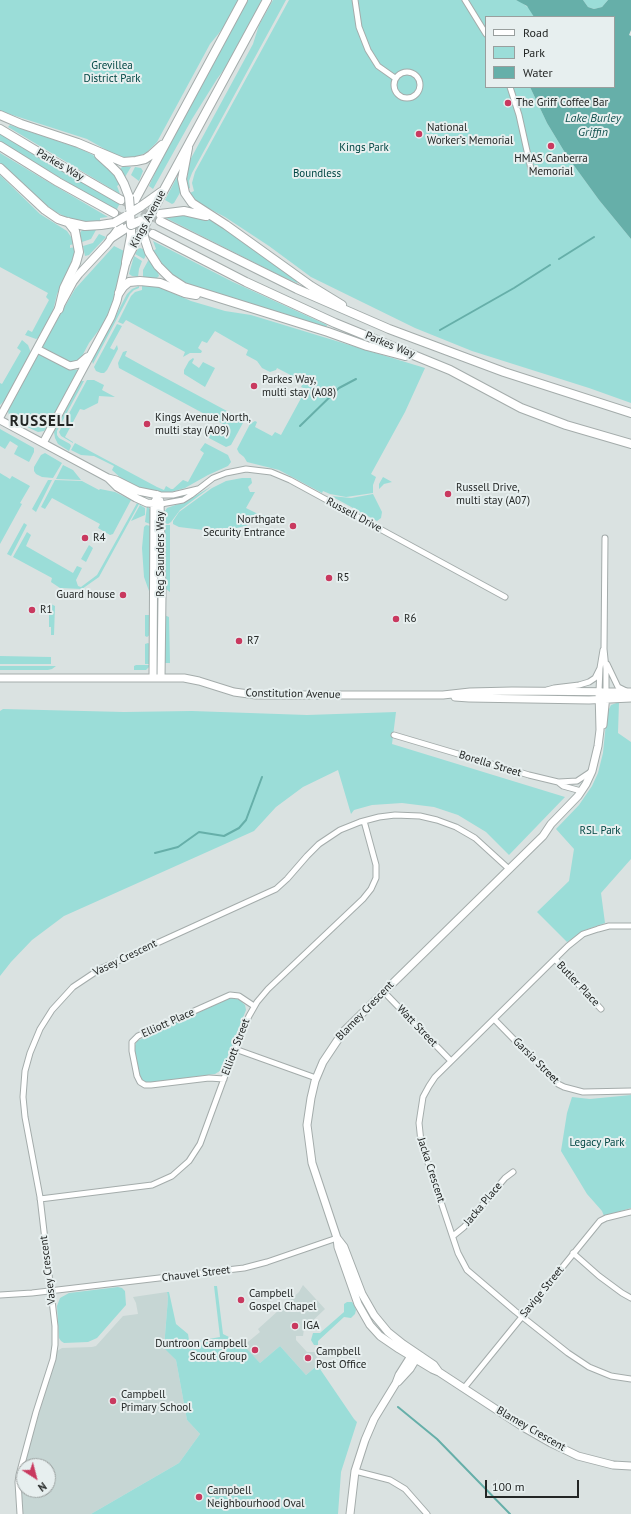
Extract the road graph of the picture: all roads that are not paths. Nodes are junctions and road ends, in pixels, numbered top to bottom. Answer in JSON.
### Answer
{"nodes":[{"id":1,"x":243,"y":0,"type":"edge"},
{"id":2,"x":267,"y":0,"type":"edge"},
{"id":3,"x":355,"y":0,"type":"edge"},
{"id":4,"x":465,"y":0,"type":"edge"},
{"id":5,"x":485,"y":32,"type":"edge"},
{"id":6,"x":395,"y":78,"type":"junction"},
{"id":7,"x":510,"y":88,"type":"edge"},
{"id":8,"x":0,"y":115,"type":"edge"},
{"id":9,"x":0,"y":129,"type":"edge"},
{"id":10,"x":168,"y":139,"type":"junction"},
{"id":11,"x":0,"y":146,"type":"edge"},
{"id":12,"x":91,"y":148,"type":"junction"},
{"id":13,"x":188,"y":148,"type":"junction"},
{"id":14,"x":0,"y":168,"type":"edge"},
{"id":15,"x":531,"y":169,"type":"dead end"},
{"id":16,"x":164,"y":191,"type":"junction"},
{"id":17,"x":135,"y":202,"type":"junction"},
{"id":18,"x":114,"y":213,"type":"tunnel mouth"},
{"id":19,"x":129,"y":213,"type":"junction"},
{"id":20,"x":156,"y":216,"type":"junction"},
{"id":21,"x":140,"y":221,"type":"junction"},
{"id":22,"x":220,"y":221,"type":"junction"},
{"id":23,"x":67,"y":222,"type":"junction"},
{"id":24,"x":131,"y":230,"type":"junction"},
{"id":25,"x":153,"y":234,"type":"tunnel mouth"},
{"id":26,"x":111,"y":238,"type":"joint"},
{"id":27,"x":126,"y":262,"type":"joint"},
{"id":28,"x":119,"y":293,"type":"junction"},
{"id":29,"x":207,"y":295,"type":"junction"},
{"id":30,"x":59,"y":309,"type":"junction"},
{"id":31,"x":378,"y":324,"type":"junction"},
{"id":32,"x":37,"y":349,"type":"junction"},
{"id":33,"x":93,"y":351,"type":"junction"},
{"id":34,"x":432,"y":363,"type":"junction"},
{"id":35,"x":631,"y":413,"type":"edge"},
{"id":36,"x":0,"y":419,"type":"edge"},
{"id":37,"x":43,"y":444,"type":"junction"},
{"id":38,"x":631,"y":444,"type":"edge"},
{"id":39,"x":108,"y":478,"type":"junction"},
{"id":40,"x":198,"y":489,"type":"junction"},
{"id":41,"x":158,"y":495,"type":"junction"},
{"id":42,"x":158,"y":504,"type":"junction"},
{"id":43,"x":605,"y":538,"type":"dead end"},
{"id":44,"x":154,"y":595,"type":"junction"},
{"id":45,"x":162,"y":595,"type":"junction"},
{"id":46,"x":505,"y":597,"type":"dead end"},
{"id":47,"x":157,"y":640,"type":"junction"},
{"id":48,"x":604,"y":649,"type":"junction"},
{"id":49,"x":606,"y":659,"type":"junction"},
{"id":50,"x":600,"y":668,"type":"junction"},
{"id":51,"x":0,"y":678,"type":"edge"},
{"id":52,"x":157,"y":678,"type":"junction"},
{"id":53,"x":544,"y":691,"type":"junction"},
{"id":54,"x":602,"y":691,"type":"junction"},
{"id":55,"x":631,"y":692,"type":"edge"},
{"id":56,"x":443,"y":695,"type":"junction"},
{"id":57,"x":631,"y":698,"type":"edge"},
{"id":58,"x":602,"y":699,"type":"junction"},
{"id":59,"x":394,"y":735,"type":"dead end"},
{"id":60,"x":592,"y":771,"type":"junction"},
{"id":61,"x":558,"y":782,"type":"junction"},
{"id":62,"x":584,"y":792,"type":"junction"},
{"id":63,"x":364,"y":821,"type":"junction"},
{"id":64,"x":509,"y":869,"type":"junction"},
{"id":65,"x":631,"y":926,"type":"edge"},
{"id":66,"x":555,"y":959,"type":"junction"},
{"id":67,"x":384,"y":992,"type":"junction"},
{"id":68,"x":254,"y":1006,"type":"junction"},
{"id":69,"x":601,"y":1009,"type":"dead end"},
{"id":70,"x":494,"y":1019,"type":"junction"},
{"id":71,"x":235,"y":1049,"type":"junction"},
{"id":72,"x":451,"y":1061,"type":"junction"},
{"id":73,"x":316,"y":1078,"type":"junction"},
{"id":74,"x":224,"y":1079,"type":"junction"},
{"id":75,"x":631,"y":1091,"type":"edge"},
{"id":76,"x":513,"y":1172,"type":"dead end"},
{"id":77,"x":40,"y":1199,"type":"junction"},
{"id":78,"x":631,"y":1212,"type":"edge"},
{"id":79,"x":453,"y":1236,"type":"junction"},
{"id":80,"x":337,"y":1238,"type":"junction"},
{"id":81,"x":573,"y":1253,"type":"junction"},
{"id":82,"x":351,"y":1278,"type":"junction"},
{"id":83,"x":51,"y":1291,"type":"junction"},
{"id":84,"x":0,"y":1295,"type":"edge"},
{"id":85,"x":355,"y":1298,"type":"junction"},
{"id":86,"x":631,"y":1298,"type":"edge"},
{"id":87,"x":365,"y":1300,"type":"junction"},
{"id":88,"x":361,"y":1312,"type":"junction"},
{"id":89,"x":522,"y":1316,"type":"junction"},
{"id":90,"x":384,"y":1328,"type":"junction"},
{"id":91,"x":378,"y":1334,"type":"junction"},
{"id":92,"x":414,"y":1356,"type":"junction"},
{"id":93,"x":631,"y":1379,"type":"edge"},
{"id":94,"x":464,"y":1388,"type":"junction"},
{"id":95,"x":631,"y":1466,"type":"edge"},
{"id":96,"x":355,"y":1470,"type":"junction"},
{"id":97,"x":20,"y":1514,"type":"edge"},
{"id":98,"x":350,"y":1514,"type":"edge"},
{"id":99,"x":427,"y":1514,"type":"edge"}],
"edges":[{"from":1,"to":10,"type":"main road","name":"Kings Avenue"},
{"from":2,"to":13,"type":"main road","name":"Kings Avenue"},
{"from":3,"to":6,"type":"street"},
{"from":4,"to":5,"type":"street"},
{"from":6,"to":6,"type":"street"},
{"from":7,"to":15,"type":"street"},
{"from":8,"to":12,"type":"main road"},
{"from":9,"to":17,"type":"main road","name":"Parkes Way"},
{"from":10,"to":12,"type":"main road"},
{"from":10,"to":17,"type":"main road","name":"Kings Avenue"},
{"from":11,"to":18,"type":"main road","name":"Parkes Way"},
{"from":12,"to":17,"type":"main road"},
{"from":13,"to":16,"type":"main road","name":"Kings Avenue"},
{"from":13,"to":22,"type":"main road"},
{"from":14,"to":23,"type":"main road"},
{"from":16,"to":17,"type":"main road"},
{"from":16,"to":20,"type":"main road","name":"Kings Avenue"},
{"from":17,"to":19,"type":"main road","bridge":true},
{"from":17,"to":19,"type":"main road","bridge":true},
{"from":17,"to":21,"type":"main road"},
{"from":19,"to":24,"type":"main road","bridge":true},
{"from":19,"to":24,"type":"main road","bridge":true},
{"from":20,"to":21,"type":"main road","bridge":true},
{"from":20,"to":22,"type":"main road"},
{"from":20,"to":24,"type":"main road","name":"Kings Avenue","bridge":true},
{"from":20,"to":31,"type":"main road","name":"Parkes Way"},
{"from":21,"to":24,"type":"main road","bridge":true},
{"from":22,"to":31,"type":"main road"},
{"from":23,"to":24,"type":"main road"},
{"from":23,"to":30,"type":"main road"},
{"from":24,"to":26,"type":"main road"},
{"from":24,"to":27,"type":"main road"},
{"from":24,"to":29,"type":"main road"},
{"from":25,"to":34,"type":"main road","name":"Parkes Way"},
{"from":26,"to":30,"type":"street"},
{"from":27,"to":28,"type":"street","name":"Kings Avenue"},
{"from":28,"to":29,"type":"main road"},
{"from":28,"to":33,"type":"street","name":"Kings Avenue"},
{"from":29,"to":34,"type":"main road"},
{"from":30,"to":32,"type":"street"},
{"from":31,"to":35,"type":"main road","name":"Parkes Way"},
{"from":32,"to":33,"type":"street"},
{"from":32,"to":36,"type":"street"},
{"from":33,"to":37,"type":"street","name":"Kings Avenue"},
{"from":34,"to":38,"type":"main road","name":"Parkes Way"},
{"from":36,"to":37,"type":"street","name":"Russell Drive"},
{"from":37,"to":39,"type":"street","name":"Russell Drive"},
{"from":39,"to":41,"type":"street","name":"Russell Drive"},
{"from":39,"to":42,"type":"street","name":"Russell Drive"},
{"from":40,"to":41,"type":"street","name":"Russell Drive"},
{"from":40,"to":42,"type":"street","name":"Russell Drive"},
{"from":40,"to":46,"type":"street","name":"Russell Drive"},
{"from":41,"to":42,"type":"street","name":"Reg Saunders Way"},
{"from":42,"to":44,"type":"street","name":"Reg Saunders Way"},
{"from":42,"to":45,"type":"street","name":"Reg Saunders Way"},
{"from":43,"to":48,"type":"street"},
{"from":44,"to":45,"type":"street"},
{"from":44,"to":47,"type":"street","name":"Reg Saunders Way"},
{"from":45,"to":47,"type":"street","name":"Reg Saunders Way"},
{"from":47,"to":52,"type":"street","name":"Reg Saunders Way"},
{"from":48,"to":49,"type":"street"},
{"from":48,"to":50,"type":"street"},
{"from":49,"to":54,"type":"street"},
{"from":49,"to":55,"type":"street"},
{"from":50,"to":53,"type":"street"},
{"from":50,"to":54,"type":"street"},
{"from":51,"to":52,"type":"street","name":"Constitution Avenue"},
{"from":52,"to":56,"type":"street","name":"Constitution Avenue"},
{"from":53,"to":54,"type":"street","name":"Constitution Avenue"},
{"from":53,"to":56,"type":"street","name":"Constitution Avenue"},
{"from":54,"to":55,"type":"street","name":"Constitution Avenue"},
{"from":54,"to":58,"type":"street","name":"Blamey Crescent"},
{"from":56,"to":58,"type":"street","name":"Constitution Avenue"},
{"from":57,"to":58,"type":"street","name":"Constitution Avenue"},
{"from":58,"to":60,"type":"street","name":"Blamey Crescent"},
{"from":58,"to":62,"type":"street","name":"Blamey Crescent"},
{"from":59,"to":61,"type":"street","name":"Borella Street"},
{"from":60,"to":61,"type":"street"},
{"from":60,"to":62,"type":"street","name":"Blamey Crescent"},
{"from":61,"to":62,"type":"street","name":"Borella Street"},
{"from":62,"to":64,"type":"street","name":"Blamey Crescent"},
{"from":63,"to":64,"type":"street","name":"Vasey Crescent"},
{"from":63,"to":68,"type":"street","name":"Elliott Street"},
{"from":63,"to":77,"type":"street","name":"Vasey Crescent"},
{"from":64,"to":67,"type":"street","name":"Blamey Crescent"},
{"from":65,"to":66,"type":"street","name":"Jacka Crescent"},
{"from":66,"to":69,"type":"street","name":"Butler Place"},
{"from":66,"to":70,"type":"street","name":"Jacka Crescent"},
{"from":67,"to":72,"type":"street","name":"Watt Street"},
{"from":67,"to":73,"type":"street","name":"Blamey Crescent"},
{"from":68,"to":71,"type":"street","name":"Elliott Street"},
{"from":68,"to":74,"type":"street","name":"Elliott Place"},
{"from":70,"to":72,"type":"street","name":"Jacka Crescent"},
{"from":70,"to":75,"type":"street","name":"Garsia Street"},
{"from":71,"to":73,"type":"street"},
{"from":71,"to":74,"type":"street","name":"Elliott Street"},
{"from":72,"to":79,"type":"street","name":"Jacka Crescent"},
{"from":73,"to":80,"type":"street","name":"Blamey Crescent"},
{"from":74,"to":77,"type":"street","name":"Elliott Street"},
{"from":76,"to":79,"type":"street","name":"Jacka Place"},
{"from":77,"to":83,"type":"street","name":"Vasey Crescent"},
{"from":78,"to":81,"type":"street","name":"Savige Street"},
{"from":79,"to":89,"type":"street","name":"Jacka Crescent"},
{"from":80,"to":82,"type":"street","name":"Blamey Crescent"},
{"from":80,"to":83,"type":"street","name":"Chauvel Street"},
{"from":81,"to":86,"type":"street"},
{"from":81,"to":89,"type":"street","name":"Savige Street"},
{"from":82,"to":85,"type":"street","name":"Blamey Crescent"},
{"from":82,"to":87,"type":"street","name":"Blamey Crescent"},
{"from":83,"to":84,"type":"street","name":"Chauvel Street"},
{"from":83,"to":97,"type":"street","name":"Vasey Crescent"},
{"from":85,"to":87,"type":"street"},
{"from":85,"to":88,"type":"street","name":"Blamey Crescent"},
{"from":87,"to":88,"type":"street"},
{"from":87,"to":90,"type":"street","name":"Blamey Crescent"},
{"from":88,"to":91,"type":"street","name":"Blamey Crescent"},
{"from":89,"to":93,"type":"street","name":"Jacka Crescent"},
{"from":89,"to":94,"type":"street","name":"Savige Street"},
{"from":90,"to":91,"type":"street"},
{"from":90,"to":92,"type":"street","name":"Blamey Crescent"},
{"from":91,"to":92,"type":"street","name":"Blamey Crescent"},
{"from":92,"to":94,"type":"street","name":"Blamey Crescent"},
{"from":92,"to":96,"type":"street"},
{"from":94,"to":95,"type":"street","name":"Blamey Crescent"},
{"from":96,"to":98,"type":"street"},
{"from":96,"to":99,"type":"street"}]}
